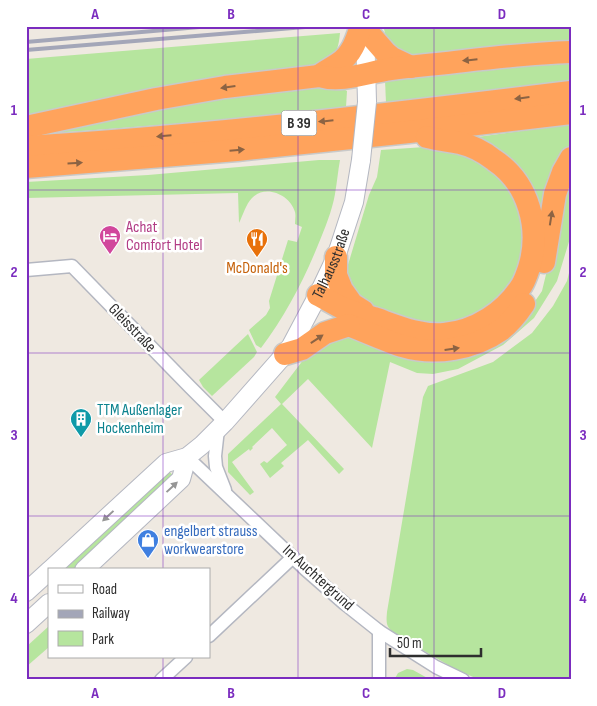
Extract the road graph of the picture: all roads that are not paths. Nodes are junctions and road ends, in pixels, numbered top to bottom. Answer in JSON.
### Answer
{"nodes":[{"id":1,"x":362,"y":30,"type":"edge"},
{"id":2,"x":571,"y":52,"type":"edge"},
{"id":3,"x":411,"y":67,"type":"junction"},
{"id":4,"x":366,"y":74,"type":"junction"},
{"id":5,"x":319,"y":76,"type":"junction"},
{"id":6,"x":571,"y":92,"type":"edge"},
{"id":7,"x":571,"y":113,"type":"edge"},
{"id":8,"x":26,"y":127,"type":"edge"},
{"id":9,"x":409,"y":132,"type":"junction"},
{"id":10,"x":26,"y":147,"type":"edge"},
{"id":11,"x":571,"y":158,"type":"edge"},
{"id":12,"x":26,"y":167,"type":"edge"},
{"id":13,"x":336,"y":257,"type":"junction"},
{"id":14,"x":26,"y":270,"type":"edge"},
{"id":15,"x":315,"y":302,"type":"junction"},
{"id":16,"x":375,"y":318,"type":"junction"},
{"id":17,"x":349,"y":326,"type":"junction"},
{"id":18,"x":285,"y":354,"type":"junction"},
{"id":19,"x":222,"y":425,"type":"junction"},
{"id":20,"x":187,"y":457,"type":"junction"},
{"id":21,"x":227,"y":494,"type":"junction"},
{"id":22,"x":294,"y":557,"type":"junction"},
{"id":23,"x":52,"y":568,"type":"edge"},
{"id":24,"x":86,"y":568,"type":"edge"},
{"id":25,"x":48,"y":572,"type":"edge"},
{"id":26,"x":26,"y":592,"type":"edge"},
{"id":27,"x":48,"y":604,"type":"edge"},
{"id":28,"x":26,"y":624,"type":"edge"},
{"id":29,"x":379,"y":631,"type":"junction"},
{"id":30,"x":210,"y":635,"type":"edge"},
{"id":31,"x":185,"y":658,"type":"edge"},
{"id":32,"x":161,"y":680,"type":"edge"},
{"id":33,"x":379,"y":680,"type":"edge"},
{"id":34,"x":463,"y":680,"type":"edge"}],
"edges":[{"from":1,"to":3,"type":"highway"},
{"from":1,"to":4,"type":"main road","name":"Talhausstraße"},
{"from":1,"to":5,"type":"highway"},
{"from":2,"to":3,"type":"highway","one_way":true},
{"from":3,"to":4,"type":"highway"},
{"from":4,"to":5,"type":"highway"},
{"from":4,"to":13,"type":"main road","name":"Talhausstraße","bridge":true},
{"from":5,"to":8,"type":"highway","one_way":true},
{"from":6,"to":10,"type":"highway","number":"B 39","one_way":true},
{"from":7,"to":9,"type":"highway","number":"B 39"},
{"from":12,"to":9,"type":"highway","number":"B 39","one_way":true},
{"from":9,"to":16,"type":"highway"},
{"from":17,"to":11,"type":"highway","one_way":true},
{"from":13,"to":15,"type":"main road","name":"Talhausstraße"},
{"from":13,"to":16,"type":"highway"},
{"from":14,"to":19,"type":"street","name":"Gleisstraße"},
{"from":15,"to":16,"type":"highway"},
{"from":15,"to":17,"type":"highway"},
{"from":15,"to":18,"type":"main road","name":"Talhausstraße"},
{"from":18,"to":17,"type":"highway","one_way":true},
{"from":18,"to":19,"type":"main road","name":"Talhausstraße"},
{"from":19,"to":20,"type":"main road","name":"Talhausstraße"},
{"from":19,"to":21,"type":"street"},
{"from":20,"to":21,"type":"street","name":"Im Auchtergrund"},
{"from":20,"to":23,"type":"main road","name":"Talhausstraße","one_way":true},
{"from":24,"to":20,"type":"main road","name":"Talhausstraße","one_way":true},
{"from":21,"to":22,"type":"street","name":"Im Auchtergrund"},
{"from":22,"to":29,"type":"street","name":"Im Auchtergrund"},
{"from":22,"to":30,"type":"street"},
{"from":25,"to":26,"type":"main road","name":"Talhausstraße"},
{"from":27,"to":28,"type":"main road"},
{"from":29,"to":33,"type":"street"},
{"from":29,"to":34,"type":"street","name":"Im Auchtergrund"},
{"from":31,"to":32,"type":"street"}]}
